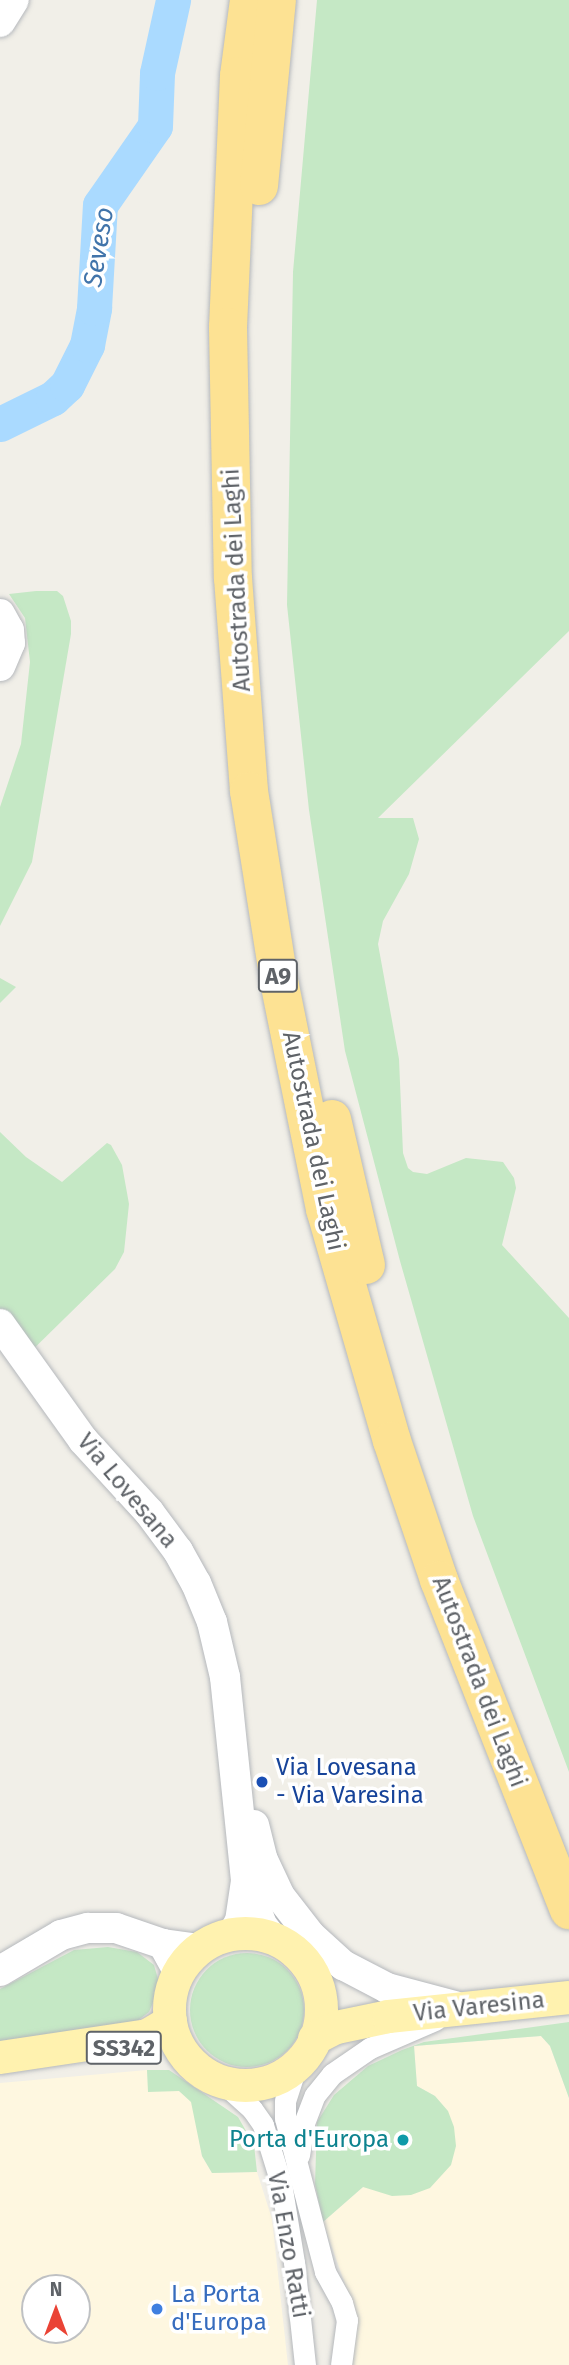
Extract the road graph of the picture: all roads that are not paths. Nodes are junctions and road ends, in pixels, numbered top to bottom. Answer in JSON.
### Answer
{"nodes":[{"id":1,"x":14,"y":0,"type":"edge"},
{"id":2,"x":249,"y":0,"type":"edge"},
{"id":3,"x":277,"y":0,"type":"edge"},
{"id":4,"x":0,"y":22,"type":"edge"},
{"id":5,"x":0,"y":614,"type":"edge"},
{"id":6,"x":0,"y":666,"type":"edge"},
{"id":7,"x":0,"y":1324,"type":"edge"},
{"id":8,"x":231,"y":1726,"type":"junction"},
{"id":9,"x":569,"y":1848,"type":"edge"},
{"id":10,"x":246,"y":1881,"type":"junction"},
{"id":11,"x":569,"y":1910,"type":"edge"},
{"id":12,"x":232,"y":1935,"type":"junction"},
{"id":13,"x":272,"y":1938,"type":"junction"},
{"id":14,"x":188,"y":1961,"type":"junction"},
{"id":15,"x":0,"y":1972,"type":"edge"},
{"id":16,"x":317,"y":1984,"type":"junction"},
{"id":17,"x":569,"y":1997,"type":"edge"},
{"id":18,"x":465,"y":2008,"type":"junction"},
{"id":19,"x":388,"y":2016,"type":"junction"},
{"id":20,"x":176,"y":2036,"type":"junction"},
{"id":21,"x":305,"y":2051,"type":"junction"},
{"id":22,"x":0,"y":2057,"type":"edge"},
{"id":23,"x":222,"y":2082,"type":"junction"},
{"id":24,"x":299,"y":2171,"type":"junction"},
{"id":25,"x":304,"y":2342,"type":"junction"},
{"id":26,"x":343,"y":2355,"type":"edge"},
{"id":27,"x":306,"y":2365,"type":"edge"}],
"edges":[{"from":1,"to":4,"type":"street"},
{"from":2,"to":11,"type":"highway","name":"Autostrada dei Laghi","number":"A9"},
{"from":3,"to":9,"type":"highway","name":"Autostrada dei Laghi","number":"A9"},
{"from":5,"to":6,"type":"street"},
{"from":7,"to":8,"type":"street","name":"Via Lovesana"},
{"from":8,"to":10,"type":"street","name":"Via Lovesana"},
{"from":8,"to":18,"type":"street"},
{"from":10,"to":12,"type":"street","name":"Via Lovesana"},
{"from":10,"to":13,"type":"street","name":"Via Lovesana"},
{"from":12,"to":13,"type":"main road"},
{"from":12,"to":14,"type":"main road"},
{"from":13,"to":16,"type":"main road"},
{"from":14,"to":15,"type":"street"},
{"from":14,"to":20,"type":"main road"},
{"from":16,"to":19,"type":"main road","name":"Via Varesina"},
{"from":16,"to":21,"type":"main road"},
{"from":17,"to":18,"type":"main road","name":"Via Varesina"},
{"from":18,"to":19,"type":"main road","name":"Via Varesina"},
{"from":18,"to":24,"type":"street","name":"Via Enzo Ratti"},
{"from":19,"to":21,"type":"main road","name":"Via Varesina"},
{"from":20,"to":22,"type":"main road","number":"SS342"},
{"from":20,"to":23,"type":"main road"},
{"from":21,"to":23,"type":"main road"},
{"from":21,"to":24,"type":"street","name":"Via Enzo Ratti"},
{"from":23,"to":25,"type":"street","name":"Via Enzo Ratti"},
{"from":24,"to":26,"type":"street","name":"Via Enzo Ratti"},
{"from":25,"to":26,"type":"street","name":"Via Enzo Ratti"},
{"from":25,"to":27,"type":"street","name":"Via Enzo Ratti"}]}
